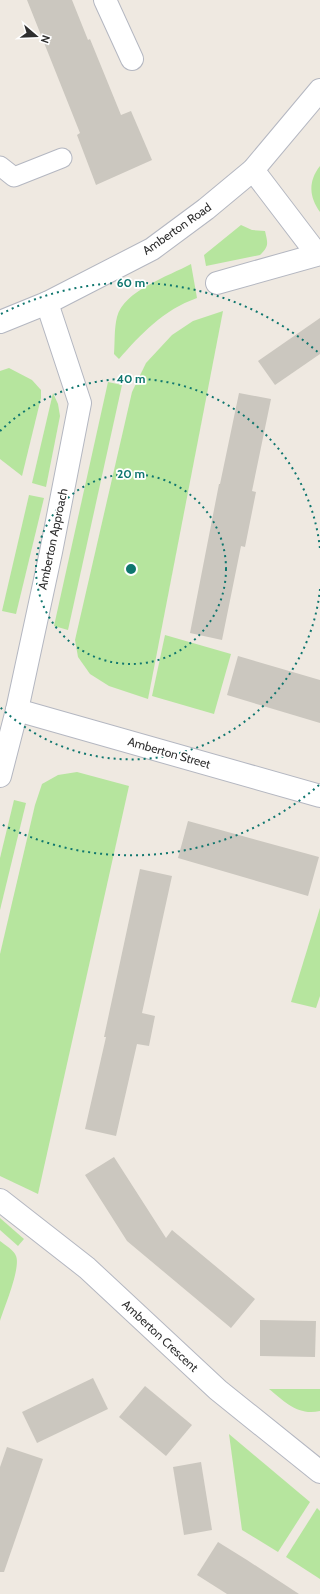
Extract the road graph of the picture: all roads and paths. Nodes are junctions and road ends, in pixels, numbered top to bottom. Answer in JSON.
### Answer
{"nodes":[{"id":1,"x":105,"y":0,"type":"edge"},
{"id":2,"x":132,"y":59,"type":"dead end"},
{"id":3,"x":320,"y":90,"type":"edge"},
{"id":4,"x":62,"y":158,"type":"dead end"},
{"id":5,"x":0,"y":166,"type":"edge"},
{"id":6,"x":253,"y":170,"type":"junction"},
{"id":7,"x":319,"y":254,"type":"edge"},
{"id":8,"x":217,"y":283,"type":"dead end"},
{"id":9,"x":47,"y":303,"type":"junction"},
{"id":10,"x":0,"y":322,"type":"edge"},
{"id":11,"x":17,"y":710,"type":"junction"},
{"id":12,"x":0,"y":776,"type":"edge"},
{"id":13,"x":320,"y":796,"type":"edge"},
{"id":14,"x":0,"y":1200,"type":"edge"},
{"id":15,"x":320,"y":1472,"type":"edge"}],
"edges":[{"from":1,"to":2,"type":"street"},
{"from":3,"to":6,"type":"street","name":"Amberton Road"},
{"from":4,"to":5,"type":"lane"},
{"from":6,"to":7,"type":"street"},
{"from":6,"to":9,"type":"street","name":"Amberton Road"},
{"from":7,"to":8,"type":"street"},
{"from":9,"to":10,"type":"street","name":"Amberton Road"},
{"from":9,"to":11,"type":"street","name":"Amberton Approach"},
{"from":11,"to":12,"type":"street","name":"Amberton Approach"},
{"from":11,"to":13,"type":"street","name":"Amberton Street"},
{"from":14,"to":15,"type":"street","name":"Amberton Crescent"}]}
